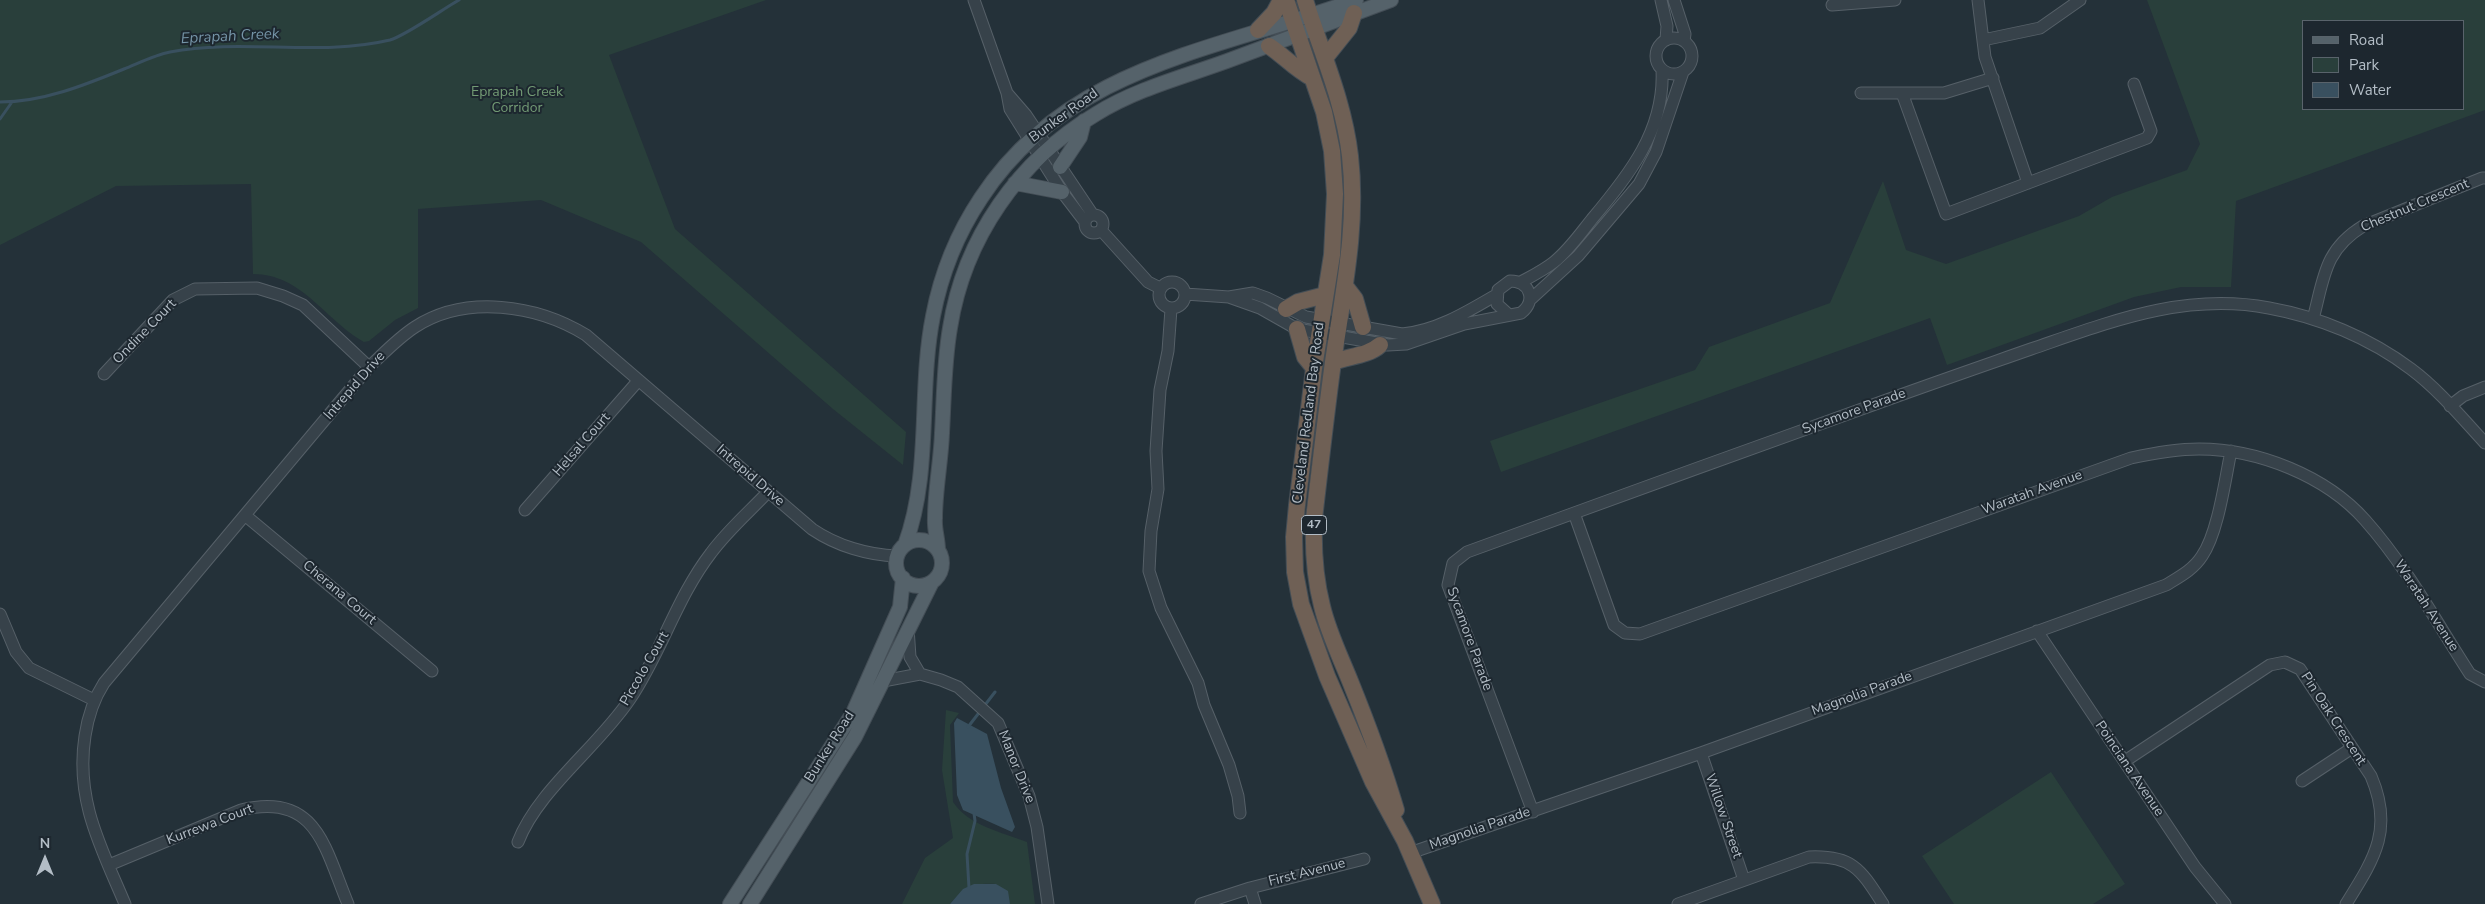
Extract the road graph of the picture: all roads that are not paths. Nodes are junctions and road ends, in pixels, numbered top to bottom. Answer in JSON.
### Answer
{"nodes":[{"id":1,"x":974,"y":0,"type":"edge"},
{"id":2,"x":1281,"y":0,"type":"edge"},
{"id":3,"x":1286,"y":0,"type":"edge"},
{"id":4,"x":1305,"y":0,"type":"edge"},
{"id":5,"x":1391,"y":0,"type":"edge"},
{"id":6,"x":1661,"y":0,"type":"edge"},
{"id":7,"x":1674,"y":0,"type":"edge"},
{"id":8,"x":1895,"y":0,"type":"edge"},
{"id":9,"x":1978,"y":0,"type":"edge"},
{"id":10,"x":2080,"y":0,"type":"edge"},
{"id":11,"x":1832,"y":5,"type":"dead end"},
{"id":12,"x":1355,"y":6,"type":"edge"},
{"id":13,"x":1312,"y":22,"type":"junction"},
{"id":14,"x":1296,"y":28,"type":"junction"},
{"id":15,"x":1258,"y":30,"type":"junction"},
{"id":16,"x":1666,"y":40,"type":"junction"},
{"id":17,"x":1983,"y":40,"type":"junction"},
{"id":18,"x":1684,"y":41,"type":"junction"},
{"id":19,"x":1269,"y":46,"type":"junction"},
{"id":20,"x":1324,"y":58,"type":"junction"},
{"id":21,"x":1662,"y":70,"type":"junction"},
{"id":22,"x":1683,"y":72,"type":"junction"},
{"id":23,"x":1312,"y":78,"type":"junction"},
{"id":24,"x":1993,"y":78,"type":"junction"},
{"id":25,"x":2134,"y":84,"type":"dead end"},
{"id":26,"x":1861,"y":94,"type":"dead end"},
{"id":27,"x":1902,"y":94,"type":"junction"},
{"id":28,"x":1084,"y":121,"type":"junction"},
{"id":29,"x":1033,"y":136,"type":"junction"},
{"id":30,"x":1044,"y":153,"type":"junction"},
{"id":31,"x":1060,"y":167,"type":"junction"},
{"id":32,"x":2485,"y":178,"type":"edge"},
{"id":33,"x":1015,"y":183,"type":"junction"},
{"id":34,"x":2028,"y":183,"type":"junction"},
{"id":35,"x":1062,"y":192,"type":"junction"},
{"id":36,"x":1089,"y":218,"type":"junction"},
{"id":37,"x":1521,"y":282,"type":"junction"},
{"id":38,"x":1345,"y":286,"type":"junction"},
{"id":39,"x":1160,"y":288,"type":"junction"},
{"id":40,"x":1185,"y":294,"type":"junction"},
{"id":41,"x":1325,"y":295,"type":"junction"},
{"id":42,"x":1496,"y":295,"type":"junction"},
{"id":43,"x":1229,"y":297,"type":"junction"},
{"id":44,"x":1531,"y":299,"type":"junction"},
{"id":45,"x":1171,"y":308,"type":"junction"},
{"id":46,"x":1286,"y":309,"type":"junction"},
{"id":47,"x":1508,"y":314,"type":"junction"},
{"id":48,"x":2313,"y":319,"type":"junction"},
{"id":49,"x":1320,"y":327,"type":"junction"},
{"id":50,"x":1363,"y":327,"type":"junction"},
{"id":51,"x":1297,"y":329,"type":"junction"},
{"id":52,"x":1338,"y":330,"type":"junction"},
{"id":53,"x":1380,"y":344,"type":"junction"},
{"id":54,"x":1333,"y":362,"type":"junction"},
{"id":55,"x":369,"y":367,"type":"junction"},
{"id":56,"x":1314,"y":368,"type":"junction"},
{"id":57,"x":104,"y":374,"type":"dead end"},
{"id":58,"x":638,"y":381,"type":"junction"},
{"id":59,"x":2485,"y":388,"type":"edge"},
{"id":60,"x":2450,"y":406,"type":"junction"},
{"id":61,"x":2485,"y":444,"type":"edge"},
{"id":62,"x":2231,"y":451,"type":"junction"},
{"id":63,"x":768,"y":492,"type":"junction"},
{"id":64,"x":525,"y":510,"type":"dead end"},
{"id":65,"x":1574,"y":513,"type":"junction"},
{"id":66,"x":246,"y":516,"type":"junction"},
{"id":67,"x":905,"y":544,"type":"junction"},
{"id":68,"x":938,"y":550,"type":"junction"},
{"id":69,"x":897,"y":556,"type":"junction"},
{"id":70,"x":903,"y":578,"type":"junction"},
{"id":71,"x":932,"y":582,"type":"junction"},
{"id":72,"x":0,"y":614,"type":"edge"},
{"id":73,"x":908,"y":627,"type":"junction"},
{"id":74,"x":2037,"y":631,"type":"junction"},
{"id":75,"x":432,"y":671,"type":"dead end"},
{"id":76,"x":920,"y":674,"type":"junction"},
{"id":77,"x":883,"y":681,"type":"junction"},
{"id":78,"x":2485,"y":682,"type":"edge"},
{"id":79,"x":94,"y":700,"type":"junction"},
{"id":80,"x":2352,"y":748,"type":"junction"},
{"id":81,"x":1701,"y":752,"type":"junction"},
{"id":82,"x":2125,"y":761,"type":"junction"},
{"id":83,"x":2302,"y":781,"type":"dead end"},
{"id":84,"x":1533,"y":812,"type":"junction"},
{"id":85,"x":1240,"y":813,"type":"dead end"},
{"id":86,"x":518,"y":842,"type":"dead end"},
{"id":87,"x":1407,"y":847,"type":"junction"},
{"id":88,"x":1364,"y":859,"type":"dead end"},
{"id":89,"x":109,"y":865,"type":"junction"},
{"id":90,"x":1744,"y":880,"type":"junction"},
{"id":91,"x":1250,"y":888,"type":"junction"},
{"id":92,"x":2221,"y":903,"type":"edge"},
{"id":93,"x":125,"y":904,"type":"edge"},
{"id":94,"x":348,"y":904,"type":"edge"},
{"id":95,"x":730,"y":904,"type":"edge"},
{"id":96,"x":750,"y":904,"type":"edge"},
{"id":97,"x":1048,"y":904,"type":"edge"},
{"id":98,"x":1201,"y":904,"type":"edge"},
{"id":99,"x":1255,"y":904,"type":"edge"},
{"id":100,"x":1432,"y":904,"type":"edge"},
{"id":101,"x":1678,"y":904,"type":"edge"},
{"id":102,"x":1883,"y":904,"type":"edge"},
{"id":103,"x":2346,"y":904,"type":"edge"}],
"edges":[{"from":1,"to":29,"type":"street"},
{"from":2,"to":15,"type":"highway"},
{"from":3,"to":14,"type":"highway","name":"Cleveland Redland Bay Road"},
{"from":4,"to":13,"type":"highway","name":"Cleveland Redland Bay Road","number":"47"},
{"from":5,"to":12,"type":"main road"},
{"from":6,"to":16,"type":"street"},
{"from":7,"to":18,"type":"street"},
{"from":8,"to":11,"type":"street"},
{"from":9,"to":17,"type":"street"},
{"from":10,"to":17,"type":"street"},
{"from":12,"to":13,"type":"main road"},
{"from":12,"to":20,"type":"highway"},
{"from":13,"to":14,"type":"main road"},
{"from":13,"to":20,"type":"highway","name":"Cleveland Redland Bay Road","number":"47"},
{"from":14,"to":15,"type":"main road","name":"Bunker Road"},
{"from":14,"to":19,"type":"main road","name":"Bunker Road"},
{"from":14,"to":23,"type":"highway","name":"Cleveland Redland Bay Road","number":"47"},
{"from":15,"to":29,"type":"main road","name":"Bunker Road"},
{"from":16,"to":18,"type":"street"},
{"from":16,"to":21,"type":"street"},
{"from":17,"to":24,"type":"street"},
{"from":18,"to":22,"type":"street"},
{"from":19,"to":23,"type":"highway"},
{"from":19,"to":28,"type":"main road","name":"Bunker Road"},
{"from":20,"to":38,"type":"highway","name":"Cleveland Redland Bay Road","number":"47"},
{"from":21,"to":22,"type":"street"},
{"from":21,"to":37,"type":"street"},
{"from":22,"to":44,"type":"street"},
{"from":23,"to":41,"type":"highway","name":"Cleveland Redland Bay Road","number":"47"},
{"from":24,"to":27,"type":"street"},
{"from":24,"to":34,"type":"street"},
{"from":25,"to":34,"type":"street"},
{"from":26,"to":27,"type":"street"},
{"from":27,"to":34,"type":"street"},
{"from":28,"to":30,"type":"main road","name":"Bunker Road"},
{"from":28,"to":31,"type":"main road"},
{"from":29,"to":30,"type":"street"},
{"from":29,"to":67,"type":"main road","name":"Bunker Road"},
{"from":30,"to":31,"type":"street"},
{"from":30,"to":33,"type":"main road","name":"Bunker Road"},
{"from":30,"to":35,"type":"street"},
{"from":31,"to":36,"type":"street"},
{"from":32,"to":48,"type":"street","name":"Chestnut Crescent"},
{"from":33,"to":35,"type":"main road"},
{"from":33,"to":68,"type":"main road","name":"Bunker Road"},
{"from":35,"to":36,"type":"street"},
{"from":36,"to":39,"type":"street"},
{"from":37,"to":42,"type":"street"},
{"from":37,"to":44,"type":"street"},
{"from":38,"to":50,"type":"highway"},
{"from":38,"to":52,"type":"highway","name":"Cleveland Redland Bay Road","number":"47"},
{"from":39,"to":40,"type":"street"},
{"from":39,"to":45,"type":"street"},
{"from":40,"to":43,"type":"street"},
{"from":40,"to":45,"type":"street"},
{"from":41,"to":46,"type":"highway"},
{"from":41,"to":49,"type":"highway","name":"Cleveland Redland Bay Road","number":"47"},
{"from":42,"to":47,"type":"street"},
{"from":42,"to":50,"type":"street"},
{"from":43,"to":46,"type":"street"},
{"from":43,"to":51,"type":"street"},
{"from":44,"to":47,"type":"street"},
{"from":45,"to":85,"type":"street"},
{"from":46,"to":49,"type":"street"},
{"from":47,"to":53,"type":"street"},
{"from":48,"to":60,"type":"street","name":"Sycamore Parade"},
{"from":48,"to":65,"type":"street","name":"Sycamore Parade"},
{"from":49,"to":51,"type":"street"},
{"from":49,"to":52,"type":"street"},
{"from":49,"to":56,"type":"highway","name":"Cleveland Redland Bay Road","number":"47"},
{"from":50,"to":52,"type":"street"},
{"from":51,"to":56,"type":"highway"},
{"from":52,"to":53,"type":"street"},
{"from":52,"to":54,"type":"highway","name":"Cleveland Redland Bay Road","number":"47"},
{"from":53,"to":54,"type":"highway"},
{"from":54,"to":87,"type":"highway","name":"Cleveland Redland Bay Road","number":"47"},
{"from":55,"to":57,"type":"street","name":"Ondine Court"},
{"from":55,"to":58,"type":"street","name":"Intrepid Drive"},
{"from":55,"to":66,"type":"street","name":"Intrepid Drive"},
{"from":56,"to":87,"type":"highway","name":"Cleveland Redland Bay Road","number":"47"},
{"from":58,"to":63,"type":"street","name":"Intrepid Drive"},
{"from":58,"to":64,"type":"street","name":"Helsal Court"},
{"from":59,"to":60,"type":"street"},
{"from":60,"to":61,"type":"street","name":"Sycamore Parade"},
{"from":62,"to":65,"type":"street","name":"Waratah Avenue"},
{"from":62,"to":74,"type":"street","name":"Magnolia Parade"},
{"from":62,"to":78,"type":"street","name":"Waratah Avenue"},
{"from":63,"to":69,"type":"street","name":"Intrepid Drive"},
{"from":63,"to":86,"type":"street","name":"Piccolo Court"},
{"from":65,"to":84,"type":"street","name":"Sycamore Parade"},
{"from":66,"to":75,"type":"street","name":"Cherana Court"},
{"from":66,"to":79,"type":"street","name":"Intrepid Drive"},
{"from":67,"to":68,"type":"main road"},
{"from":67,"to":69,"type":"main road"},
{"from":68,"to":71,"type":"main road"},
{"from":69,"to":70,"type":"main road"},
{"from":70,"to":71,"type":"main road"},
{"from":70,"to":95,"type":"main road","name":"Bunker Road"},
{"from":71,"to":73,"type":"main road","name":"Bunker Road"},
{"from":72,"to":79,"type":"street"},
{"from":73,"to":76,"type":"street"},
{"from":73,"to":77,"type":"main road","name":"Bunker Road"},
{"from":74,"to":81,"type":"street","name":"Magnolia Parade"},
{"from":74,"to":82,"type":"street","name":"Poinciana Avenue"},
{"from":76,"to":77,"type":"street"},
{"from":76,"to":97,"type":"street","name":"Manor Drive"},
{"from":77,"to":96,"type":"main road","name":"Bunker Road"},
{"from":79,"to":89,"type":"street","name":"Intrepid Drive"},
{"from":80,"to":82,"type":"street","name":"Pin Oak Crescent"},
{"from":80,"to":83,"type":"street"},
{"from":80,"to":103,"type":"street","name":"Pin Oak Crescent"},
{"from":81,"to":84,"type":"street","name":"Magnolia Parade"},
{"from":81,"to":90,"type":"street","name":"Willow Street"},
{"from":82,"to":92,"type":"street","name":"Poinciana Avenue"},
{"from":84,"to":87,"type":"street","name":"Magnolia Parade"},
{"from":87,"to":100,"type":"highway","name":"Cleveland Redland Bay Road","number":"47"},
{"from":88,"to":91,"type":"street","name":"First Avenue"},
{"from":89,"to":93,"type":"street","name":"Intrepid Drive"},
{"from":89,"to":94,"type":"street","name":"Kurrewa Court"},
{"from":90,"to":101,"type":"street"},
{"from":90,"to":102,"type":"street"},
{"from":91,"to":98,"type":"street","name":"First Avenue"},
{"from":91,"to":99,"type":"street","name":"First Avenue"}]}
